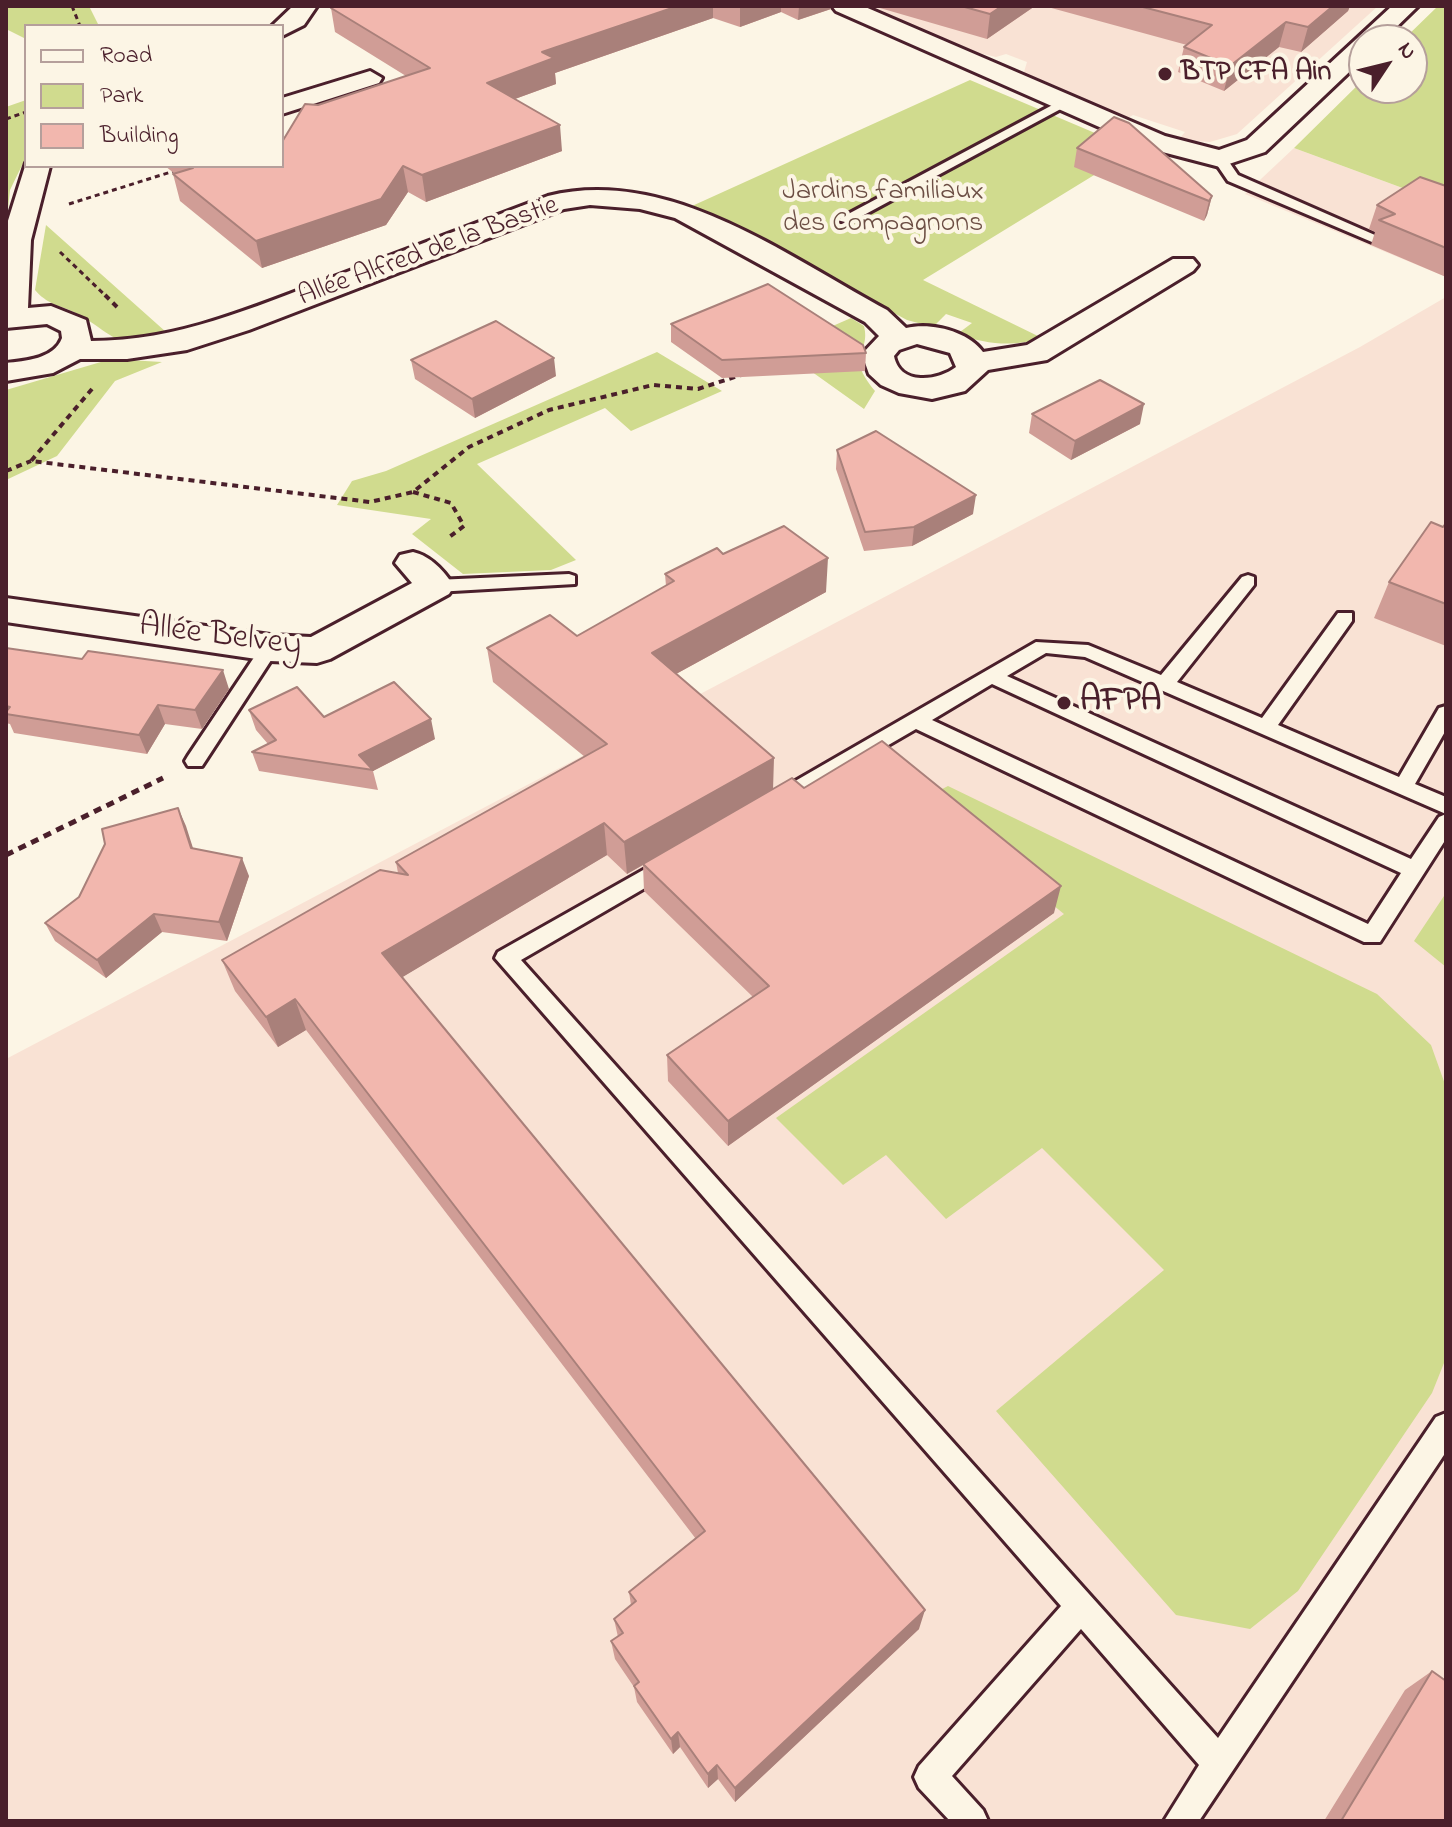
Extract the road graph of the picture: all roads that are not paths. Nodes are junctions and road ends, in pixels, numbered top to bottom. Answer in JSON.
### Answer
{"nodes":[{"id":1,"x":305,"y":6,"type":"edge"},
{"id":2,"x":844,"y":6,"type":"edge"},
{"id":3,"x":1406,"y":6,"type":"edge"},
{"id":4,"x":1386,"y":24,"type":"edge"},
{"id":5,"x":284,"y":28,"type":"edge"},
{"id":6,"x":1348,"y":60,"type":"edge"},
{"id":7,"x":370,"y":78,"type":"dead end"},
{"id":8,"x":1064,"y":104,"type":"junction"},
{"id":9,"x":284,"y":105,"type":"edge"},
{"id":10,"x":1220,"y":159,"type":"junction"},
{"id":11,"x":36,"y":168,"type":"edge"},
{"id":12,"x":844,"y":220,"type":"dead end"},
{"id":13,"x":1377,"y":239,"type":"edge"},
{"id":14,"x":1183,"y":265,"type":"dead end"},
{"id":15,"x":10,"y":318,"type":"edge"},
{"id":16,"x":899,"y":338,"type":"junction"},
{"id":17,"x":72,"y":350,"type":"junction"},
{"id":18,"x":973,"y":363,"type":"junction"},
{"id":19,"x":6,"y":372,"type":"edge"},
{"id":20,"x":917,"y":388,"type":"junction"},
{"id":21,"x":895,"y":415,"type":"dead end"},
{"id":22,"x":425,"y":574,"type":"joint"},
{"id":23,"x":569,"y":580,"type":"dead end"},
{"id":24,"x":1248,"y":581,"type":"dead end"},
{"id":25,"x":6,"y":610,"type":"edge"},
{"id":26,"x":1345,"y":617,"type":"dead end"},
{"id":27,"x":270,"y":648,"type":"junction"},
{"id":28,"x":991,"y":676,"type":"junction"},
{"id":29,"x":1164,"y":684,"type":"junction"},
{"id":30,"x":1446,"y":713,"type":"edge"},
{"id":31,"x":915,"y":720,"type":"junction"},
{"id":32,"x":1265,"y":728,"type":"junction"},
{"id":33,"x":195,"y":761,"type":"road end"},
{"id":34,"x":1403,"y":788,"type":"junction"},
{"id":35,"x":1446,"y":806,"type":"edge"},
{"id":36,"x":751,"y":816,"type":"edge"},
{"id":37,"x":1446,"y":822,"type":"edge"},
{"id":38,"x":683,"y":855,"type":"edge"},
{"id":39,"x":1415,"y":870,"type":"junction"},
{"id":40,"x":1446,"y":1427,"type":"edge"},
{"id":41,"x":1081,"y":1606,"type":"junction"},
{"id":42,"x":1219,"y":1763,"type":"junction"},
{"id":43,"x":972,"y":1821,"type":"edge"},
{"id":44,"x":1180,"y":1821,"type":"edge"}],
"edges":[{"from":1,"to":5,"type":"street"},
{"from":2,"to":8,"type":"street"},
{"from":3,"to":4,"type":"street"},
{"from":6,"to":10,"type":"street"},
{"from":7,"to":9,"type":"street"},
{"from":8,"to":10,"type":"street"},
{"from":8,"to":12,"type":"lane"},
{"from":10,"to":13,"type":"lane"},
{"from":11,"to":15,"type":"street"},
{"from":14,"to":18,"type":"street"},
{"from":15,"to":17,"type":"street"},
{"from":16,"to":17,"type":"street","name":"Allée Alfred de la Bastie"},
{"from":16,"to":18,"type":"street"},
{"from":16,"to":20,"type":"street"},
{"from":17,"to":19,"type":"street"},
{"from":18,"to":20,"type":"street"},
{"from":20,"to":21,"type":"street"},
{"from":22,"to":23,"type":"lane"},
{"from":22,"to":27,"type":"street","name":"Allée Belvey"},
{"from":24,"to":29,"type":"lane"},
{"from":25,"to":27,"type":"street","name":"Allée Belvey"},
{"from":26,"to":32,"type":"lane"},
{"from":27,"to":33,"type":"lane"},
{"from":28,"to":29,"type":"lane"},
{"from":28,"to":31,"type":"lane"},
{"from":28,"to":39,"type":"lane"},
{"from":29,"to":32,"type":"lane"},
{"from":30,"to":34,"type":"lane"},
{"from":31,"to":36,"type":"lane"},
{"from":31,"to":39,"type":"lane"},
{"from":32,"to":34,"type":"lane"},
{"from":34,"to":35,"type":"lane"},
{"from":37,"to":39,"type":"lane"},
{"from":38,"to":41,"type":"lane"},
{"from":40,"to":42,"type":"lane"},
{"from":41,"to":42,"type":"lane"},
{"from":41,"to":43,"type":"lane"},
{"from":42,"to":44,"type":"lane"}]}
